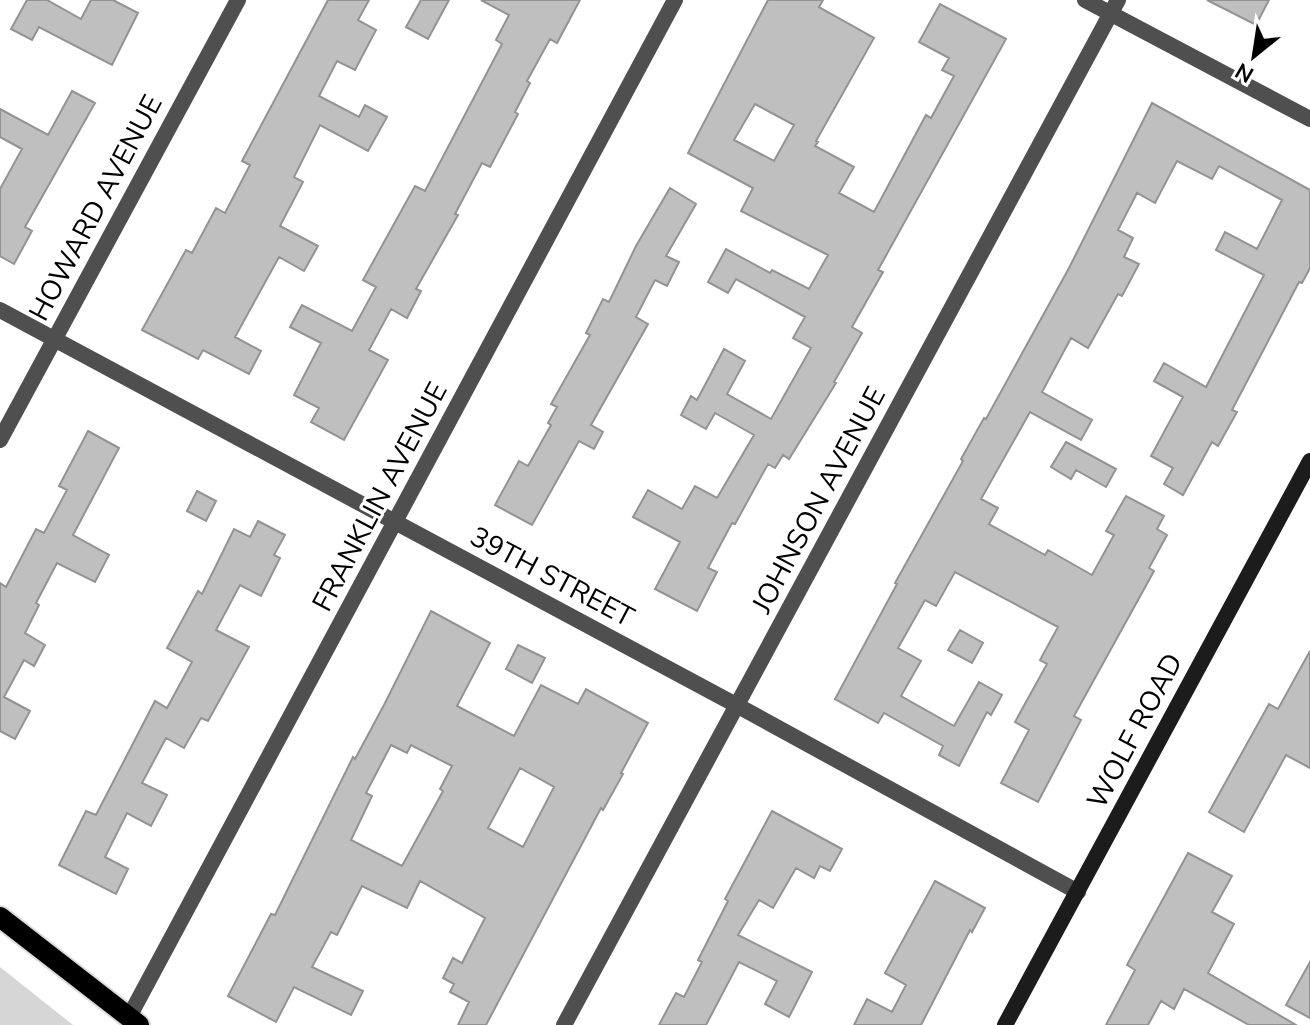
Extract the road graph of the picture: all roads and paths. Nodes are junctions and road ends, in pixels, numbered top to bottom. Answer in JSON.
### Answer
{"nodes":[{"id":1,"x":238,"y":0,"type":"edge"},
{"id":2,"x":675,"y":0,"type":"edge"},
{"id":3,"x":1085,"y":0,"type":"edge"},
{"id":4,"x":1115,"y":7,"type":"edge"},
{"id":5,"x":1310,"y":119,"type":"edge"},
{"id":6,"x":0,"y":310,"type":"edge"},
{"id":7,"x":54,"y":339,"type":"junction"},
{"id":8,"x":0,"y":440,"type":"edge"},
{"id":9,"x":1310,"y":461,"type":"edge"},
{"id":10,"x":395,"y":524,"type":"junction"},
{"id":11,"x":738,"y":706,"type":"junction"},
{"id":12,"x":1078,"y":892,"type":"junction"},
{"id":13,"x":0,"y":917,"type":"edge"},
{"id":14,"x":134,"y":1021,"type":"edge"},
{"id":15,"x":564,"y":1025,"type":"edge"},
{"id":16,"x":1005,"y":1025,"type":"edge"}],
"edges":[{"from":1,"to":7,"type":"street","name":"HOWARD AVENUE"},
{"from":2,"to":10,"type":"street","name":"FRANKLIN AVENUE"},
{"from":3,"to":4,"type":"street"},
{"from":4,"to":5,"type":"street"},
{"from":4,"to":11,"type":"street","name":"JOHNSON AVENUE"},
{"from":6,"to":7,"type":"street","name":"39TH STREET"},
{"from":7,"to":8,"type":"street","name":"HOWARD AVENUE"},
{"from":7,"to":10,"type":"street","name":"39TH STREET"},
{"from":9,"to":12,"type":"main road","name":"WOLF ROAD"},
{"from":10,"to":11,"type":"street","name":"39TH STREET"},
{"from":10,"to":14,"type":"street","name":"FRANKLIN AVENUE"},
{"from":11,"to":12,"type":"street","name":"39TH STREET"},
{"from":11,"to":15,"type":"street","name":"JOHNSON AVENUE"},
{"from":12,"to":16,"type":"main road","name":"WOLF ROAD"},
{"from":13,"to":14,"type":"main road"}]}
